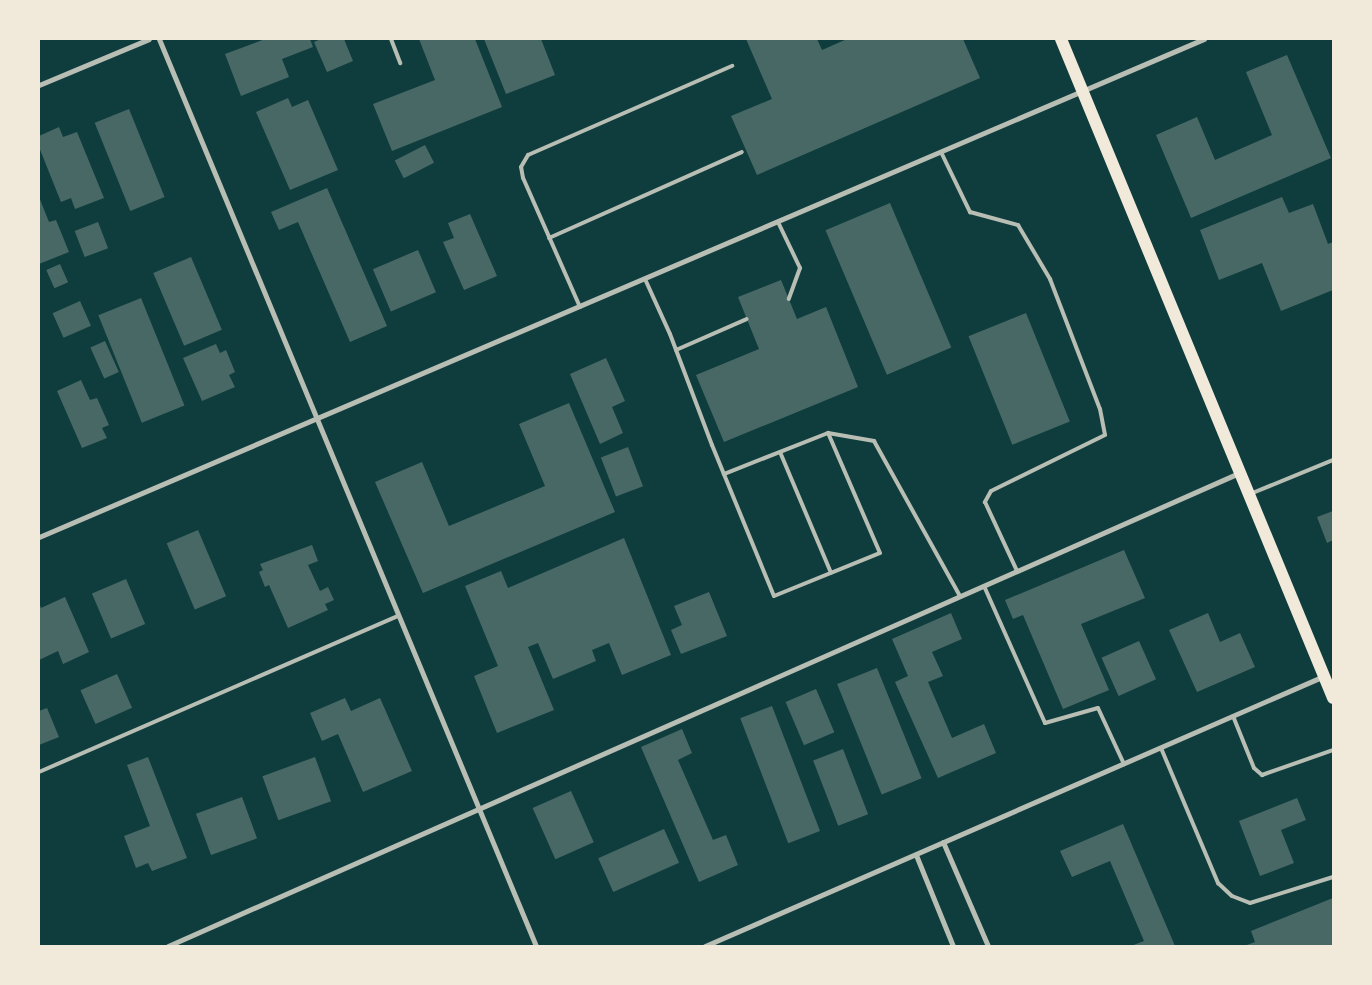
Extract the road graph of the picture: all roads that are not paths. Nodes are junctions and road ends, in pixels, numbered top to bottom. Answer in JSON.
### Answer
{"nodes":[{"id":1,"x":149,"y":39,"type":"edge"},
{"id":2,"x":160,"y":39,"type":"edge"},
{"id":3,"x":391,"y":39,"type":"edge"},
{"id":4,"x":1062,"y":39,"type":"edge"},
{"id":5,"x":1204,"y":39,"type":"edge"},
{"id":6,"x":400,"y":63,"type":"dead end"},
{"id":7,"x":732,"y":66,"type":"dead end"},
{"id":8,"x":39,"y":86,"type":"edge"},
{"id":9,"x":1084,"y":91,"type":"junction"},
{"id":10,"x":742,"y":152,"type":"dead end"},
{"id":11,"x":941,"y":152,"type":"junction"},
{"id":12,"x":778,"y":222,"type":"junction"},
{"id":13,"x":549,"y":238,"type":"junction"},
{"id":14,"x":645,"y":279,"type":"junction"},
{"id":15,"x":789,"y":299,"type":"dead end"},
{"id":16,"x":580,"y":306,"type":"junction"},
{"id":17,"x":747,"y":319,"type":"dead end"},
{"id":18,"x":676,"y":350,"type":"junction"},
{"id":19,"x":316,"y":420,"type":"junction"},
{"id":20,"x":828,"y":433,"type":"junction"},
{"id":21,"x":780,"y":452,"type":"junction"},
{"id":22,"x":1333,"y":460,"type":"edge"},
{"id":23,"x":1241,"y":471,"type":"junction"},
{"id":24,"x":724,"y":474,"type":"junction"},
{"id":25,"x":1250,"y":494,"type":"junction"},
{"id":26,"x":39,"y":537,"type":"edge"},
{"id":27,"x":1017,"y":571,"type":"junction"},
{"id":28,"x":831,"y":573,"type":"junction"},
{"id":29,"x":984,"y":586,"type":"junction"},
{"id":30,"x":960,"y":596,"type":"junction"},
{"id":31,"x":398,"y":616,"type":"junction"},
{"id":32,"x":1324,"y":676,"type":"junction"},
{"id":33,"x":1333,"y":698,"type":"edge"},
{"id":34,"x":1233,"y":716,"type":"junction"},
{"id":35,"x":1161,"y":748,"type":"junction"},
{"id":36,"x":1333,"y":750,"type":"edge"},
{"id":37,"x":1124,"y":764,"type":"junction"},
{"id":38,"x":39,"y":772,"type":"edge"},
{"id":39,"x":478,"y":811,"type":"junction"},
{"id":40,"x":943,"y":842,"type":"junction"},
{"id":41,"x":916,"y":855,"type":"junction"},
{"id":42,"x":1333,"y":877,"type":"edge"},
{"id":43,"x":168,"y":946,"type":"edge"},
{"id":44,"x":536,"y":946,"type":"edge"},
{"id":45,"x":705,"y":946,"type":"edge"},
{"id":46,"x":953,"y":946,"type":"edge"},
{"id":47,"x":988,"y":946,"type":"edge"}],
"edges":[{"from":1,"to":8,"type":"street"},
{"from":2,"to":19,"type":"street"},
{"from":3,"to":6,"type":"lane"},
{"from":4,"to":9,"type":"main road"},
{"from":5,"to":9,"type":"street"},
{"from":7,"to":13,"type":"lane"},
{"from":9,"to":11,"type":"street"},
{"from":9,"to":23,"type":"main road"},
{"from":10,"to":13,"type":"lane"},
{"from":11,"to":12,"type":"street"},
{"from":11,"to":27,"type":"lane"},
{"from":12,"to":14,"type":"street"},
{"from":12,"to":15,"type":"lane"},
{"from":13,"to":16,"type":"lane"},
{"from":14,"to":16,"type":"street"},
{"from":14,"to":18,"type":"lane"},
{"from":16,"to":19,"type":"street"},
{"from":17,"to":18,"type":"lane"},
{"from":18,"to":24,"type":"lane"},
{"from":19,"to":26,"type":"street"},
{"from":19,"to":31,"type":"street"},
{"from":20,"to":21,"type":"lane"},
{"from":20,"to":28,"type":"lane"},
{"from":20,"to":30,"type":"lane"},
{"from":21,"to":24,"type":"lane"},
{"from":21,"to":28,"type":"lane"},
{"from":22,"to":25,"type":"lane"},
{"from":23,"to":25,"type":"main road"},
{"from":23,"to":27,"type":"street"},
{"from":24,"to":28,"type":"lane"},
{"from":25,"to":32,"type":"main road"},
{"from":27,"to":29,"type":"street"},
{"from":29,"to":30,"type":"street"},
{"from":29,"to":37,"type":"lane"},
{"from":30,"to":39,"type":"street"},
{"from":31,"to":38,"type":"lane"},
{"from":31,"to":39,"type":"street"},
{"from":32,"to":33,"type":"main road"},
{"from":32,"to":34,"type":"street"},
{"from":34,"to":35,"type":"street"},
{"from":34,"to":36,"type":"lane"},
{"from":35,"to":37,"type":"street"},
{"from":35,"to":42,"type":"lane"},
{"from":37,"to":40,"type":"street"},
{"from":39,"to":43,"type":"street"},
{"from":39,"to":44,"type":"street"},
{"from":40,"to":41,"type":"street"},
{"from":40,"to":47,"type":"street"},
{"from":41,"to":45,"type":"street"},
{"from":41,"to":46,"type":"street"}]}
